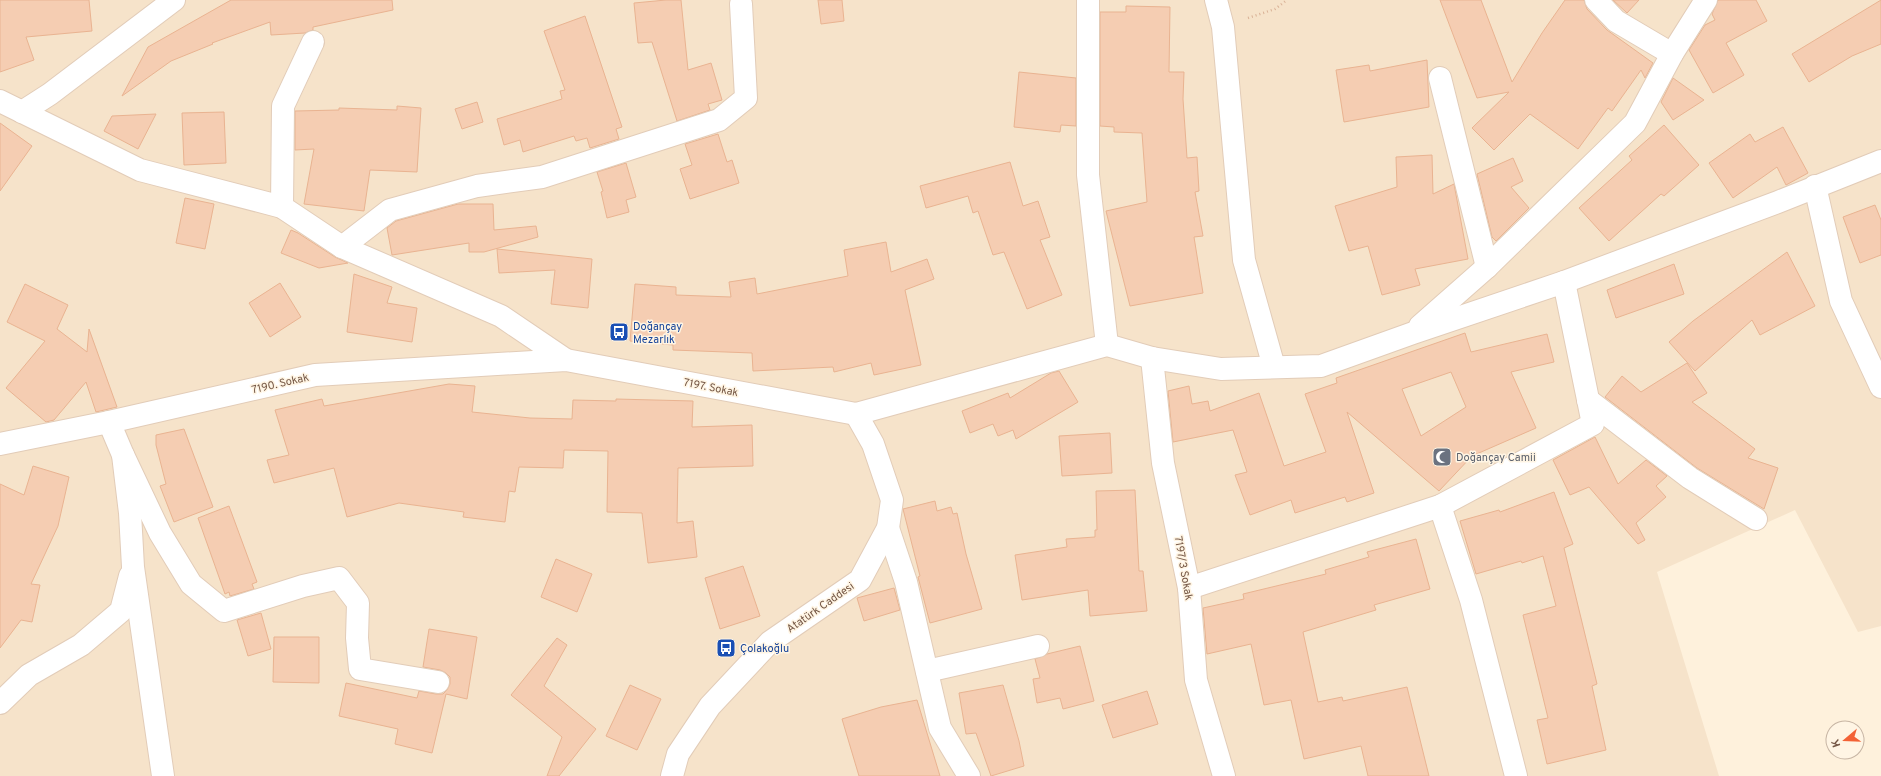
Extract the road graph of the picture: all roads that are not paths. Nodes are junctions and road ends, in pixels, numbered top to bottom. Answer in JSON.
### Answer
{"nodes":[{"id":1,"x":174,"y":0,"type":"edge"},
{"id":2,"x":1088,"y":0,"type":"edge"},
{"id":3,"x":1216,"y":0,"type":"edge"},
{"id":4,"x":1596,"y":0,"type":"edge"},
{"id":5,"x":1706,"y":0,"type":"edge"},
{"id":6,"x":741,"y":4,"type":"dead end"},
{"id":7,"x":313,"y":42,"type":"dead end"},
{"id":8,"x":1672,"y":54,"type":"junction"},
{"id":9,"x":1440,"y":78,"type":"dead end"},
{"id":10,"x":0,"y":101,"type":"edge"},
{"id":11,"x":22,"y":112,"type":"junction"},
{"id":12,"x":1881,"y":161,"type":"edge"},
{"id":13,"x":1815,"y":186,"type":"junction"},
{"id":14,"x":282,"y":207,"type":"junction"},
{"id":15,"x":342,"y":247,"type":"junction"},
{"id":16,"x":1487,"y":267,"type":"junction"},
{"id":17,"x":1564,"y":282,"type":"junction"},
{"id":18,"x":1413,"y":332,"type":"junction"},
{"id":19,"x":1107,"y":345,"type":"junction"},
{"id":20,"x":1152,"y":358,"type":"junction"},
{"id":21,"x":566,"y":360,"type":"junction"},
{"id":22,"x":1274,"y":367,"type":"junction"},
{"id":23,"x":1881,"y":387,"type":"edge"},
{"id":24,"x":1588,"y":400,"type":"junction"},
{"id":25,"x":856,"y":414,"type":"junction"},
{"id":26,"x":109,"y":422,"type":"junction"},
{"id":27,"x":0,"y":444,"type":"edge"},
{"id":28,"x":123,"y":456,"type":"junction"},
{"id":29,"x":1440,"y":506,"type":"junction"},
{"id":30,"x":1756,"y":519,"type":"dead end"},
{"id":31,"x":888,"y":528,"type":"junction"},
{"id":32,"x":133,"y":567,"type":"junction"},
{"id":33,"x":1189,"y":588,"type":"junction"},
{"id":34,"x":1038,"y":646,"type":"dead end"},
{"id":35,"x":927,"y":672,"type":"junction"},
{"id":36,"x":438,"y":682,"type":"dead end"},
{"id":37,"x":0,"y":703,"type":"edge"},
{"id":38,"x":163,"y":776,"type":"edge"},
{"id":39,"x":672,"y":776,"type":"edge"},
{"id":40,"x":969,"y":776,"type":"edge"},
{"id":41,"x":1224,"y":776,"type":"edge"},
{"id":42,"x":1516,"y":776,"type":"edge"}],
"edges":[{"from":1,"to":11,"type":"street"},
{"from":2,"to":19,"type":"street"},
{"from":3,"to":22,"type":"street"},
{"from":4,"to":8,"type":"street"},
{"from":5,"to":8,"type":"street"},
{"from":6,"to":15,"type":"street"},
{"from":7,"to":14,"type":"street"},
{"from":8,"to":16,"type":"street"},
{"from":9,"to":16,"type":"street"},
{"from":10,"to":11,"type":"street"},
{"from":11,"to":14,"type":"street"},
{"from":12,"to":13,"type":"street"},
{"from":13,"to":17,"type":"street"},
{"from":13,"to":23,"type":"street"},
{"from":14,"to":15,"type":"street"},
{"from":15,"to":21,"type":"street"},
{"from":16,"to":18,"type":"street"},
{"from":17,"to":18,"type":"street"},
{"from":17,"to":24,"type":"street"},
{"from":18,"to":22,"type":"street"},
{"from":19,"to":20,"type":"street"},
{"from":19,"to":25,"type":"street"},
{"from":20,"to":22,"type":"street"},
{"from":20,"to":33,"type":"street","name":"7197/3 Sokak"},
{"from":21,"to":25,"type":"street","name":"7197. Sokak"},
{"from":21,"to":26,"type":"street","name":"7190. Sokak"},
{"from":24,"to":29,"type":"street"},
{"from":24,"to":30,"type":"street"},
{"from":25,"to":31,"type":"street","name":"Atatürk Caddesi"},
{"from":26,"to":27,"type":"street","name":"7190. Sokak"},
{"from":26,"to":28,"type":"street"},
{"from":28,"to":32,"type":"street"},
{"from":28,"to":36,"type":"street"},
{"from":29,"to":33,"type":"street"},
{"from":29,"to":42,"type":"street"},
{"from":31,"to":35,"type":"street"},
{"from":31,"to":39,"type":"street","name":"Atatürk Caddesi"},
{"from":32,"to":37,"type":"street"},
{"from":32,"to":38,"type":"street"},
{"from":33,"to":41,"type":"street","name":"7197/3 Sokak"},
{"from":34,"to":35,"type":"street"},
{"from":35,"to":40,"type":"street"}]}
